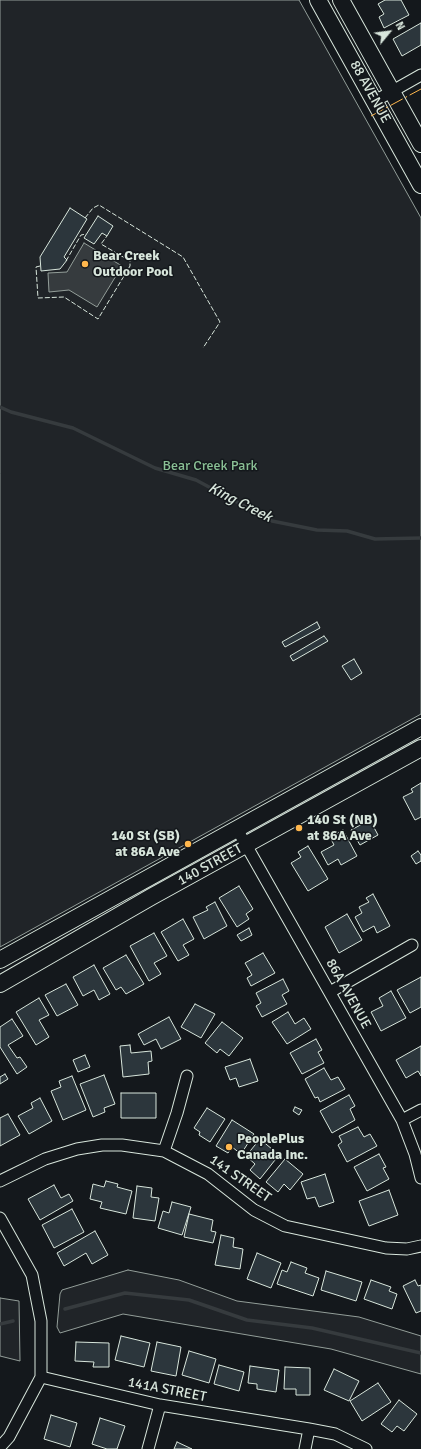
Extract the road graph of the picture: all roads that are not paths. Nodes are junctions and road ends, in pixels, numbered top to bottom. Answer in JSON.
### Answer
{"nodes":[{"id":1,"x":318,"y":0,"type":"edge"},
{"id":2,"x":341,"y":0,"type":"edge"},
{"id":3,"x":421,"y":75,"type":"edge"},
{"id":4,"x":392,"y":92,"type":"junction"},
{"id":5,"x":375,"y":101,"type":"junction"},
{"id":6,"x":421,"y":144,"type":"edge"},
{"id":7,"x":421,"y":185,"type":"edge"},
{"id":8,"x":421,"y":727,"type":"edge"},
{"id":9,"x":421,"y":748,"type":"edge"},
{"id":10,"x":237,"y":829,"type":"junction"},
{"id":11,"x":246,"y":844,"type":"junction"},
{"id":12,"x":412,"y":945,"type":"dead end"},
{"id":13,"x":0,"y":960,"type":"edge"},
{"id":14,"x":0,"y":984,"type":"edge"},
{"id":15,"x":330,"y":992,"type":"junction"},
{"id":16,"x":187,"y":1076,"type":"dead end"},
{"id":17,"x":421,"y":1110,"type":"edge"},
{"id":18,"x":402,"y":1120,"type":"junction"},
{"id":19,"x":164,"y":1150,"type":"junction"},
{"id":20,"x":421,"y":1178,"type":"edge"},
{"id":21,"x":0,"y":1181,"type":"edge"},
{"id":22,"x":0,"y":1218,"type":"edge"},
{"id":23,"x":421,"y":1246,"type":"edge"},
{"id":24,"x":41,"y":1377,"type":"junction"},
{"id":25,"x":160,"y":1405,"type":"junction"},
{"id":26,"x":309,"y":1429,"type":"junction"},
{"id":27,"x":0,"y":1447,"type":"edge"},
{"id":28,"x":148,"y":1449,"type":"edge"},
{"id":29,"x":304,"y":1449,"type":"edge"},
{"id":30,"x":366,"y":1449,"type":"edge"}],
"edges":[{"from":1,"to":5,"type":"main road","name":"88 AVENUE"},
{"from":2,"to":4,"type":"main road","name":"88 AVENUE"},
{"from":3,"to":4,"type":"street"},
{"from":4,"to":5,"type":"street"},
{"from":4,"to":6,"type":"main road","name":"88 AVENUE"},
{"from":5,"to":7,"type":"main road","name":"88 AVENUE"},
{"from":8,"to":10,"type":"main road","name":"140 STREET"},
{"from":9,"to":11,"type":"main road","name":"140 STREET"},
{"from":10,"to":11,"type":"street","name":"86A AVENUE"},
{"from":10,"to":13,"type":"main road","name":"140 STREET"},
{"from":11,"to":14,"type":"main road","name":"140 STREET"},
{"from":11,"to":15,"type":"street","name":"86A AVENUE"},
{"from":12,"to":15,"type":"street"},
{"from":15,"to":18,"type":"street","name":"86A AVENUE"},
{"from":16,"to":19,"type":"street"},
{"from":17,"to":18,"type":"street"},
{"from":18,"to":20,"type":"street","name":"86A AVENUE"},
{"from":19,"to":21,"type":"street","name":"141 STREET"},
{"from":19,"to":23,"type":"street","name":"141 STREET"},
{"from":22,"to":24,"type":"street"},
{"from":24,"to":25,"type":"street","name":"141A STREET"},
{"from":24,"to":27,"type":"street"},
{"from":25,"to":26,"type":"street","name":"141A STREET"},
{"from":25,"to":28,"type":"street"},
{"from":26,"to":29,"type":"street"},
{"from":26,"to":30,"type":"street","name":"141A STREET"}]}
